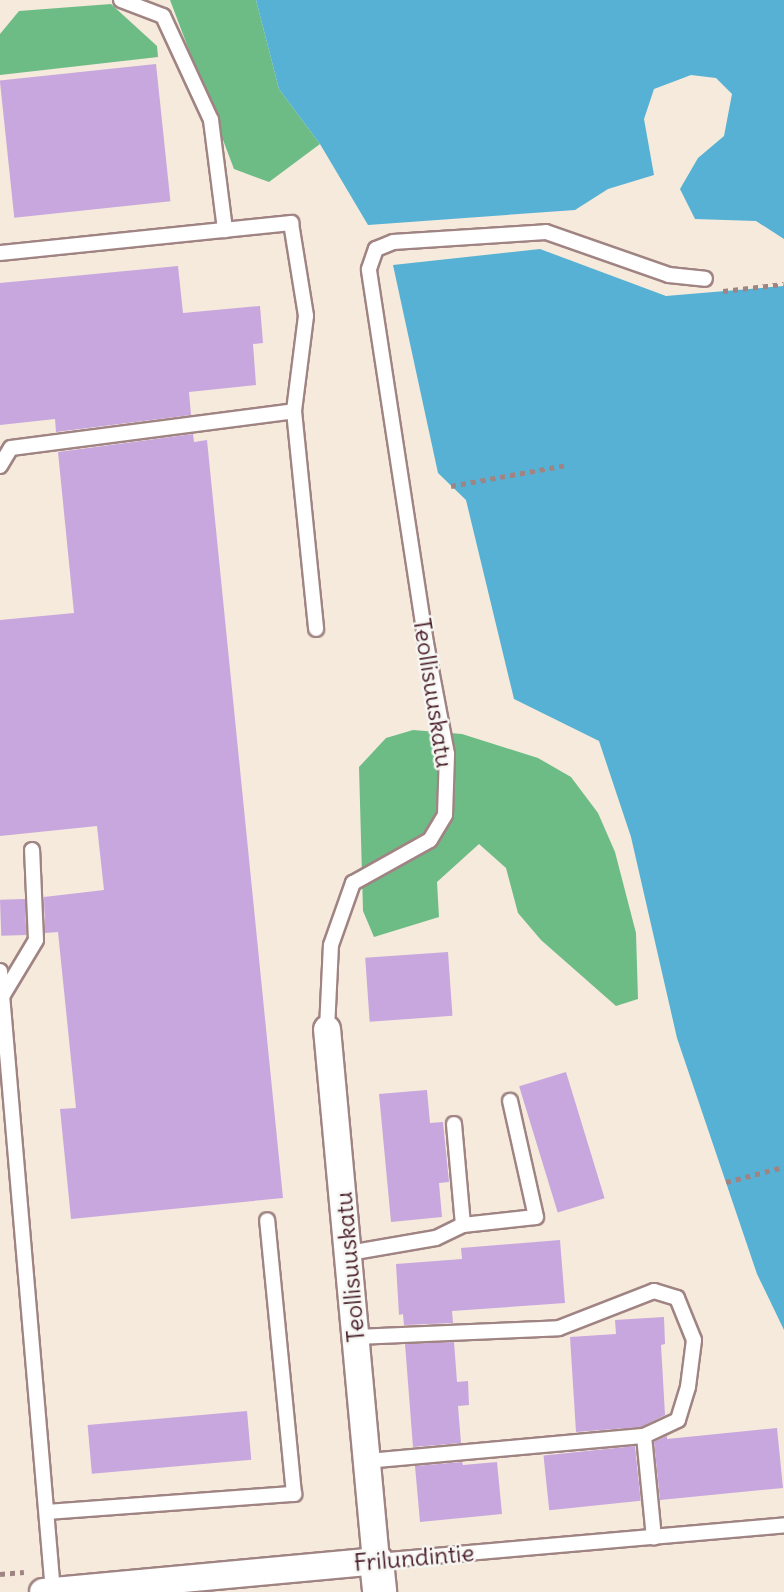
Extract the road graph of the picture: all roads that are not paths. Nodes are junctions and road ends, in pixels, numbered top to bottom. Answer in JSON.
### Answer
{"nodes":[{"id":1,"x":121,"y":0,"type":"edge"},
{"id":2,"x":225,"y":230,"type":"junction"},
{"id":3,"x":0,"y":253,"type":"edge"},
{"id":4,"x":705,"y":279,"type":"dead end"},
{"id":5,"x":295,"y":411,"type":"junction"},
{"id":6,"x":0,"y":466,"type":"edge"},
{"id":7,"x":316,"y":629,"type":"dead end"},
{"id":8,"x":32,"y":850,"type":"dead end"},
{"id":9,"x":0,"y":971,"type":"edge"},
{"id":10,"x":3,"y":995,"type":"junction"},
{"id":11,"x":327,"y":1029,"type":"joint"},
{"id":12,"x":510,"y":1101,"type":"dead end"},
{"id":13,"x":454,"y":1124,"type":"dead end"},
{"id":14,"x":267,"y":1220,"type":"dead end"},
{"id":15,"x":463,"y":1224,"type":"junction"},
{"id":16,"x":349,"y":1253,"type":"junction"},
{"id":17,"x":356,"y":1337,"type":"junction"},
{"id":18,"x":644,"y":1436,"type":"junction"},
{"id":19,"x":367,"y":1461,"type":"junction"},
{"id":20,"x":47,"y":1512,"type":"junction"},
{"id":21,"x":784,"y":1525,"type":"edge"},
{"id":22,"x":654,"y":1538,"type":"junction"},
{"id":23,"x":377,"y":1576,"type":"edge"},
{"id":24,"x":49,"y":1592,"type":"edge"}],
"edges":[{"from":1,"to":2,"type":"lane"},
{"from":2,"to":3,"type":"lane"},
{"from":2,"to":5,"type":"lane"},
{"from":4,"to":11,"type":"lane","name":"Teollisuuskatu"},
{"from":5,"to":6,"type":"lane"},
{"from":5,"to":7,"type":"lane"},
{"from":8,"to":10,"type":"lane"},
{"from":9,"to":10,"type":"lane"},
{"from":10,"to":20,"type":"lane"},
{"from":11,"to":16,"type":"street","name":"Teollisuuskatu"},
{"from":12,"to":15,"type":"lane"},
{"from":13,"to":15,"type":"lane"},
{"from":14,"to":20,"type":"lane"},
{"from":15,"to":16,"type":"lane"},
{"from":16,"to":17,"type":"street","name":"Teollisuuskatu"},
{"from":17,"to":18,"type":"lane"},
{"from":17,"to":19,"type":"street","name":"Teollisuuskatu"},
{"from":18,"to":19,"type":"lane"},
{"from":18,"to":22,"type":"lane"},
{"from":19,"to":23,"type":"street","name":"Teollisuuskatu"},
{"from":20,"to":24,"type":"lane"},
{"from":21,"to":22,"type":"lane","name":"Frilundintie"},
{"from":22,"to":23,"type":"lane","name":"Frilundintie"},
{"from":23,"to":24,"type":"street","name":"Frilundintie"}]}
